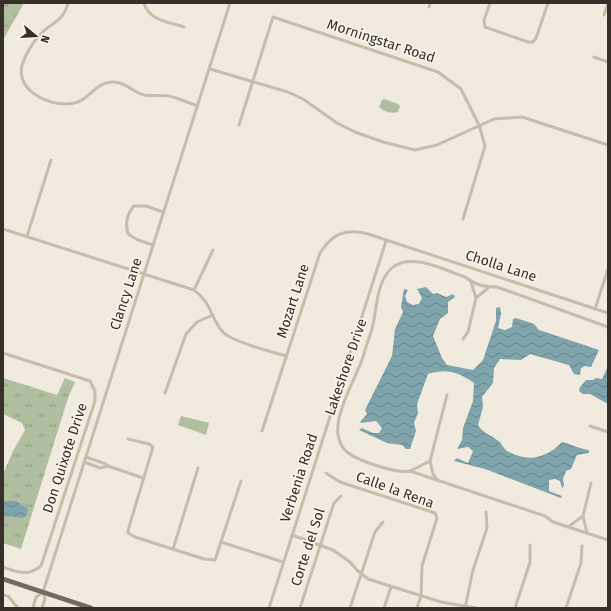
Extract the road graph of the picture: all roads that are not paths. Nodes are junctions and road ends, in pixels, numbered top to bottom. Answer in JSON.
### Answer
{"nodes":[{"id":1,"x":68,"y":3,"type":"edge"},
{"id":2,"x":144,"y":3,"type":"edge"},
{"id":3,"x":230,"y":3,"type":"edge"},
{"id":4,"x":430,"y":3,"type":"edge"},
{"id":5,"x":490,"y":3,"type":"edge"},
{"id":6,"x":548,"y":3,"type":"edge"},
{"id":7,"x":608,"y":3,"type":"edge"},
{"id":8,"x":429,"y":7,"type":"dead end"},
{"id":9,"x":604,"y":15,"type":"dead end"},
{"id":10,"x":184,"y":27,"type":"dead end"},
{"id":11,"x":594,"y":57,"type":"dead end"},
{"id":12,"x":608,"y":62,"type":"edge"},
{"id":13,"x":210,"y":69,"type":"junction"},
{"id":14,"x":253,"y":82,"type":"junction"},
{"id":15,"x":198,"y":106,"type":"junction"},
{"id":16,"x":239,"y":125,"type":"dead end"},
{"id":17,"x":479,"y":125,"type":"junction"},
{"id":18,"x":608,"y":145,"type":"edge"},
{"id":19,"x":51,"y":160,"type":"dead end"},
{"id":20,"x":163,"y":212,"type":"junction"},
{"id":21,"x":463,"y":219,"type":"dead end"},
{"id":22,"x":3,"y":229,"type":"edge"},
{"id":23,"x":27,"y":236,"type":"junction"},
{"id":24,"x":386,"y":241,"type":"junction"},
{"id":25,"x":153,"y":245,"type":"junction"},
{"id":26,"x":213,"y":250,"type":"dead end"},
{"id":27,"x":608,"y":269,"type":"edge"},
{"id":28,"x":143,"y":275,"type":"junction"},
{"id":29,"x":471,"y":282,"type":"junction"},
{"id":30,"x":488,"y":288,"type":"junction"},
{"id":31,"x":194,"y":290,"type":"junction"},
{"id":32,"x":476,"y":298,"type":"junction"},
{"id":33,"x":595,"y":309,"type":"junction"},
{"id":34,"x":608,"y":313,"type":"edge"},
{"id":35,"x":213,"y":315,"type":"junction"},
{"id":36,"x":608,"y":327,"type":"edge"},
{"id":37,"x":464,"y":339,"type":"dead end"},
{"id":38,"x":3,"y":353,"type":"edge"},
{"id":39,"x":286,"y":356,"type":"junction"},
{"id":40,"x":165,"y":393,"type":"dead end"},
{"id":41,"x":447,"y":395,"type":"dead end"},
{"id":42,"x":590,"y":426,"type":"dead end"},
{"id":43,"x":262,"y":431,"type":"dead end"},
{"id":44,"x":608,"y":432,"type":"edge"},
{"id":45,"x":128,"y":439,"type":"dead end"},
{"id":46,"x":86,"y":457,"type":"junction"},
{"id":47,"x":430,"y":461,"type":"junction"},
{"id":48,"x":84,"y":462,"type":"junction"},
{"id":49,"x":108,"y":466,"type":"junction"},
{"id":50,"x":198,"y":468,"type":"dead end"},
{"id":51,"x":410,"y":471,"type":"junction"},
{"id":52,"x":326,"y":473,"type":"dead end"},
{"id":53,"x":143,"y":478,"type":"junction"},
{"id":54,"x":241,"y":481,"type":"dead end"},
{"id":55,"x":438,"y":481,"type":"junction"},
{"id":56,"x":591,"y":482,"type":"dead end"},
{"id":57,"x":341,"y":496,"type":"dead end"},
{"id":58,"x":486,"y":512,"type":"dead end"},
{"id":59,"x":583,"y":516,"type":"junction"},
{"id":60,"x":383,"y":522,"type":"dead end"},
{"id":61,"x":568,"y":527,"type":"junction"},
{"id":62,"x":587,"y":533,"type":"junction"},
{"id":63,"x":292,"y":535,"type":"junction"},
{"id":64,"x":608,"y":540,"type":"edge"},
{"id":65,"x":222,"y":542,"type":"junction"},
{"id":66,"x":320,"y":544,"type":"junction"},
{"id":67,"x":530,"y":545,"type":"dead end"},
{"id":68,"x":582,"y":546,"type":"dead end"},
{"id":69,"x":173,"y":549,"type":"junction"},
{"id":70,"x":283,"y":562,"type":"junction"},
{"id":71,"x":3,"y":567,"type":"edge"},
{"id":72,"x":361,"y":574,"type":"junction"},
{"id":73,"x":3,"y":579,"type":"edge"},
{"id":74,"x":391,"y":587,"type":"junction"},
{"id":75,"x":43,"y":592,"type":"junction"},
{"id":76,"x":3,"y":595,"type":"edge"},
{"id":77,"x":421,"y":596,"type":"junction"},
{"id":78,"x":466,"y":607,"type":"edge"},
{"id":79,"x":18,"y":608,"type":"edge"},
{"id":80,"x":33,"y":608,"type":"edge"},
{"id":81,"x":42,"y":608,"type":"edge"},
{"id":82,"x":91,"y":608,"type":"edge"},
{"id":83,"x":268,"y":608,"type":"edge"},
{"id":84,"x":300,"y":608,"type":"edge"},
{"id":85,"x":350,"y":608,"type":"edge"},
{"id":86,"x":384,"y":608,"type":"edge"},
{"id":87,"x":417,"y":608,"type":"edge"},
{"id":88,"x":476,"y":608,"type":"edge"},
{"id":89,"x":515,"y":608,"type":"edge"},
{"id":90,"x":566,"y":608,"type":"edge"}],
"edges":[{"from":1,"to":15,"type":"street"},
{"from":2,"to":10,"type":"street"},
{"from":3,"to":13,"type":"street","name":"Clancy Lane"},
{"from":4,"to":8,"type":"street"},
{"from":5,"to":6,"type":"street"},
{"from":7,"to":9,"type":"street"},
{"from":11,"to":12,"type":"street"},
{"from":13,"to":14,"type":"street"},
{"from":13,"to":15,"type":"street","name":"Clancy Lane"},
{"from":14,"to":16,"type":"street"},
{"from":14,"to":17,"type":"street"},
{"from":14,"to":17,"type":"street","name":"Morningstar Road"},
{"from":15,"to":20,"type":"street","name":"Clancy Lane"},
{"from":17,"to":18,"type":"street"},
{"from":17,"to":21,"type":"street","name":"Morningstar Road"},
{"from":19,"to":23,"type":"street"},
{"from":20,"to":25,"type":"street","name":"Clancy Lane"},
{"from":20,"to":25,"type":"street"},
{"from":22,"to":23,"type":"street"},
{"from":23,"to":28,"type":"street"},
{"from":24,"to":33,"type":"street","name":"Cholla Lane"},
{"from":24,"to":39,"type":"street","name":"Mozart Lane"},
{"from":24,"to":63,"type":"street","name":"Verbenia Road"},
{"from":25,"to":28,"type":"street","name":"Clancy Lane"},
{"from":26,"to":31,"type":"street"},
{"from":27,"to":33,"type":"street"},
{"from":28,"to":31,"type":"street"},
{"from":28,"to":46,"type":"street","name":"Clancy Lane"},
{"from":29,"to":30,"type":"street","name":"Lakeshore Drive"},
{"from":29,"to":32,"type":"street"},
{"from":29,"to":51,"type":"street","name":"Lakeshore Drive"},
{"from":30,"to":32,"type":"street"},
{"from":30,"to":36,"type":"street","name":"Lakeshore Drive"},
{"from":31,"to":35,"type":"street","name":"Mozart Lane"},
{"from":32,"to":37,"type":"street"},
{"from":33,"to":34,"type":"street","name":"Cholla Lane"},
{"from":35,"to":39,"type":"street","name":"Mozart Lane"},
{"from":35,"to":40,"type":"street"},
{"from":38,"to":71,"type":"street","name":"Don Quixote Drive"},
{"from":39,"to":43,"type":"street"},
{"from":41,"to":47,"type":"street"},
{"from":42,"to":44,"type":"street"},
{"from":45,"to":53,"type":"street"},
{"from":46,"to":48,"type":"street","name":"Clancy Lane"},
{"from":46,"to":49,"type":"street"},
{"from":47,"to":51,"type":"street"},
{"from":47,"to":55,"type":"street"},
{"from":48,"to":49,"type":"street"},
{"from":48,"to":75,"type":"street","name":"Clancy Lane"},
{"from":49,"to":53,"type":"street"},
{"from":50,"to":69,"type":"street"},
{"from":51,"to":55,"type":"street","name":"Lakeshore Drive"},
{"from":52,"to":77,"type":"street","name":"Calle la Rena"},
{"from":53,"to":69,"type":"street"},
{"from":54,"to":65,"type":"street"},
{"from":55,"to":61,"type":"street","name":"Lakeshore Drive"},
{"from":56,"to":59,"type":"street"},
{"from":57,"to":66,"type":"street","name":"Corte del Sol"},
{"from":58,"to":78,"type":"street"},
{"from":59,"to":61,"type":"street"},
{"from":59,"to":62,"type":"street"},
{"from":60,"to":72,"type":"street"},
{"from":61,"to":62,"type":"street","name":"Lakeshore Drive"},
{"from":62,"to":64,"type":"street","name":"Lakeshore Drive"},
{"from":63,"to":66,"type":"street"},
{"from":63,"to":70,"type":"street","name":"Verbenia Road"},
{"from":65,"to":69,"type":"street"},
{"from":65,"to":70,"type":"street"},
{"from":66,"to":72,"type":"street"},
{"from":66,"to":84,"type":"street","name":"Corte del Sol"},
{"from":67,"to":89,"type":"street"},
{"from":68,"to":90,"type":"street"},
{"from":70,"to":83,"type":"street","name":"Verbenia Road"},
{"from":72,"to":74,"type":"street"},
{"from":72,"to":85,"type":"street"},
{"from":73,"to":75,"type":"main road"},
{"from":74,"to":77,"type":"street"},
{"from":74,"to":86,"type":"street"},
{"from":75,"to":80,"type":"street"},
{"from":75,"to":81,"type":"street"},
{"from":75,"to":82,"type":"main road"},
{"from":76,"to":79,"type":"street"},
{"from":77,"to":78,"type":"street"},
{"from":77,"to":87,"type":"street","name":"Calle la Rena"},
{"from":78,"to":88,"type":"street"}]}
